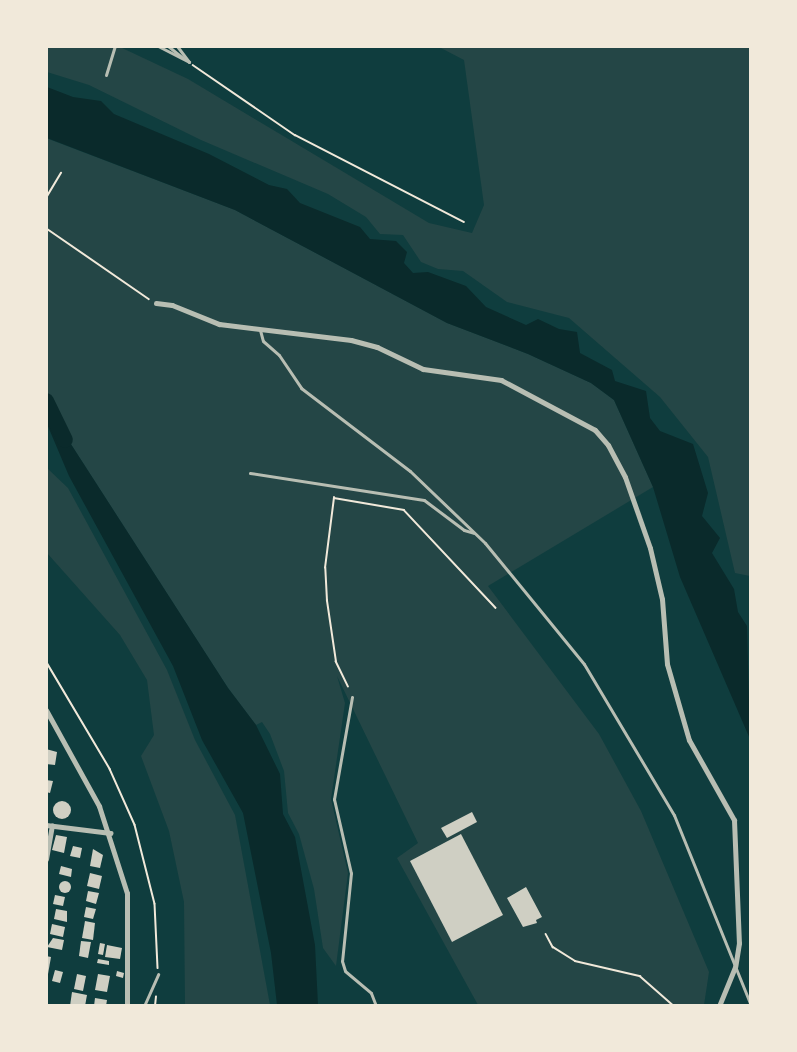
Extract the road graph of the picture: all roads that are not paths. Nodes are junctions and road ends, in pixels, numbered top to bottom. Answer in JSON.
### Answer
{"nodes":[{"id":1,"x":114,"y":46,"type":"edge"},
{"id":2,"x":158,"y":46,"type":"edge"},
{"id":3,"x":168,"y":46,"type":"edge"},
{"id":4,"x":177,"y":46,"type":"edge"},
{"id":5,"x":189,"y":62,"type":"junction"},
{"id":6,"x":106,"y":75,"type":"dead end"},
{"id":7,"x":156,"y":303,"type":"road end"},
{"id":8,"x":260,"y":330,"type":"junction"},
{"id":9,"x":250,"y":473,"type":"dead end"},
{"id":10,"x":476,"y":534,"type":"junction"},
{"id":11,"x":352,"y":697,"type":"dead end"},
{"id":12,"x":46,"y":710,"type":"edge"},
{"id":13,"x":49,"y":717,"type":"edge"},
{"id":14,"x":49,"y":825,"type":"edge"},
{"id":15,"x":111,"y":833,"type":"junction"},
{"id":16,"x":46,"y":859,"type":"edge"},
{"id":17,"x":735,"y":967,"type":"junction"},
{"id":18,"x":158,"y":974,"type":"road end"},
{"id":19,"x":750,"y":1004,"type":"edge"},
{"id":20,"x":127,"y":1005,"type":"edge"},
{"id":21,"x":144,"y":1005,"type":"edge"},
{"id":22,"x":376,"y":1005,"type":"edge"},
{"id":23,"x":719,"y":1005,"type":"edge"}],
"edges":[{"from":1,"to":6,"type":"lane"},
{"from":2,"to":5,"type":"lane"},
{"from":3,"to":5,"type":"lane"},
{"from":4,"to":5,"type":"lane"},
{"from":7,"to":8,"type":"street"},
{"from":8,"to":10,"type":"lane"},
{"from":8,"to":17,"type":"street"},
{"from":9,"to":10,"type":"lane"},
{"from":10,"to":17,"type":"lane"},
{"from":11,"to":22,"type":"lane"},
{"from":12,"to":13,"type":"street"},
{"from":13,"to":15,"type":"street"},
{"from":14,"to":15,"type":"street"},
{"from":14,"to":16,"type":"street"},
{"from":15,"to":20,"type":"street"},
{"from":17,"to":19,"type":"lane"},
{"from":17,"to":23,"type":"street"},
{"from":18,"to":21,"type":"lane"}]}
